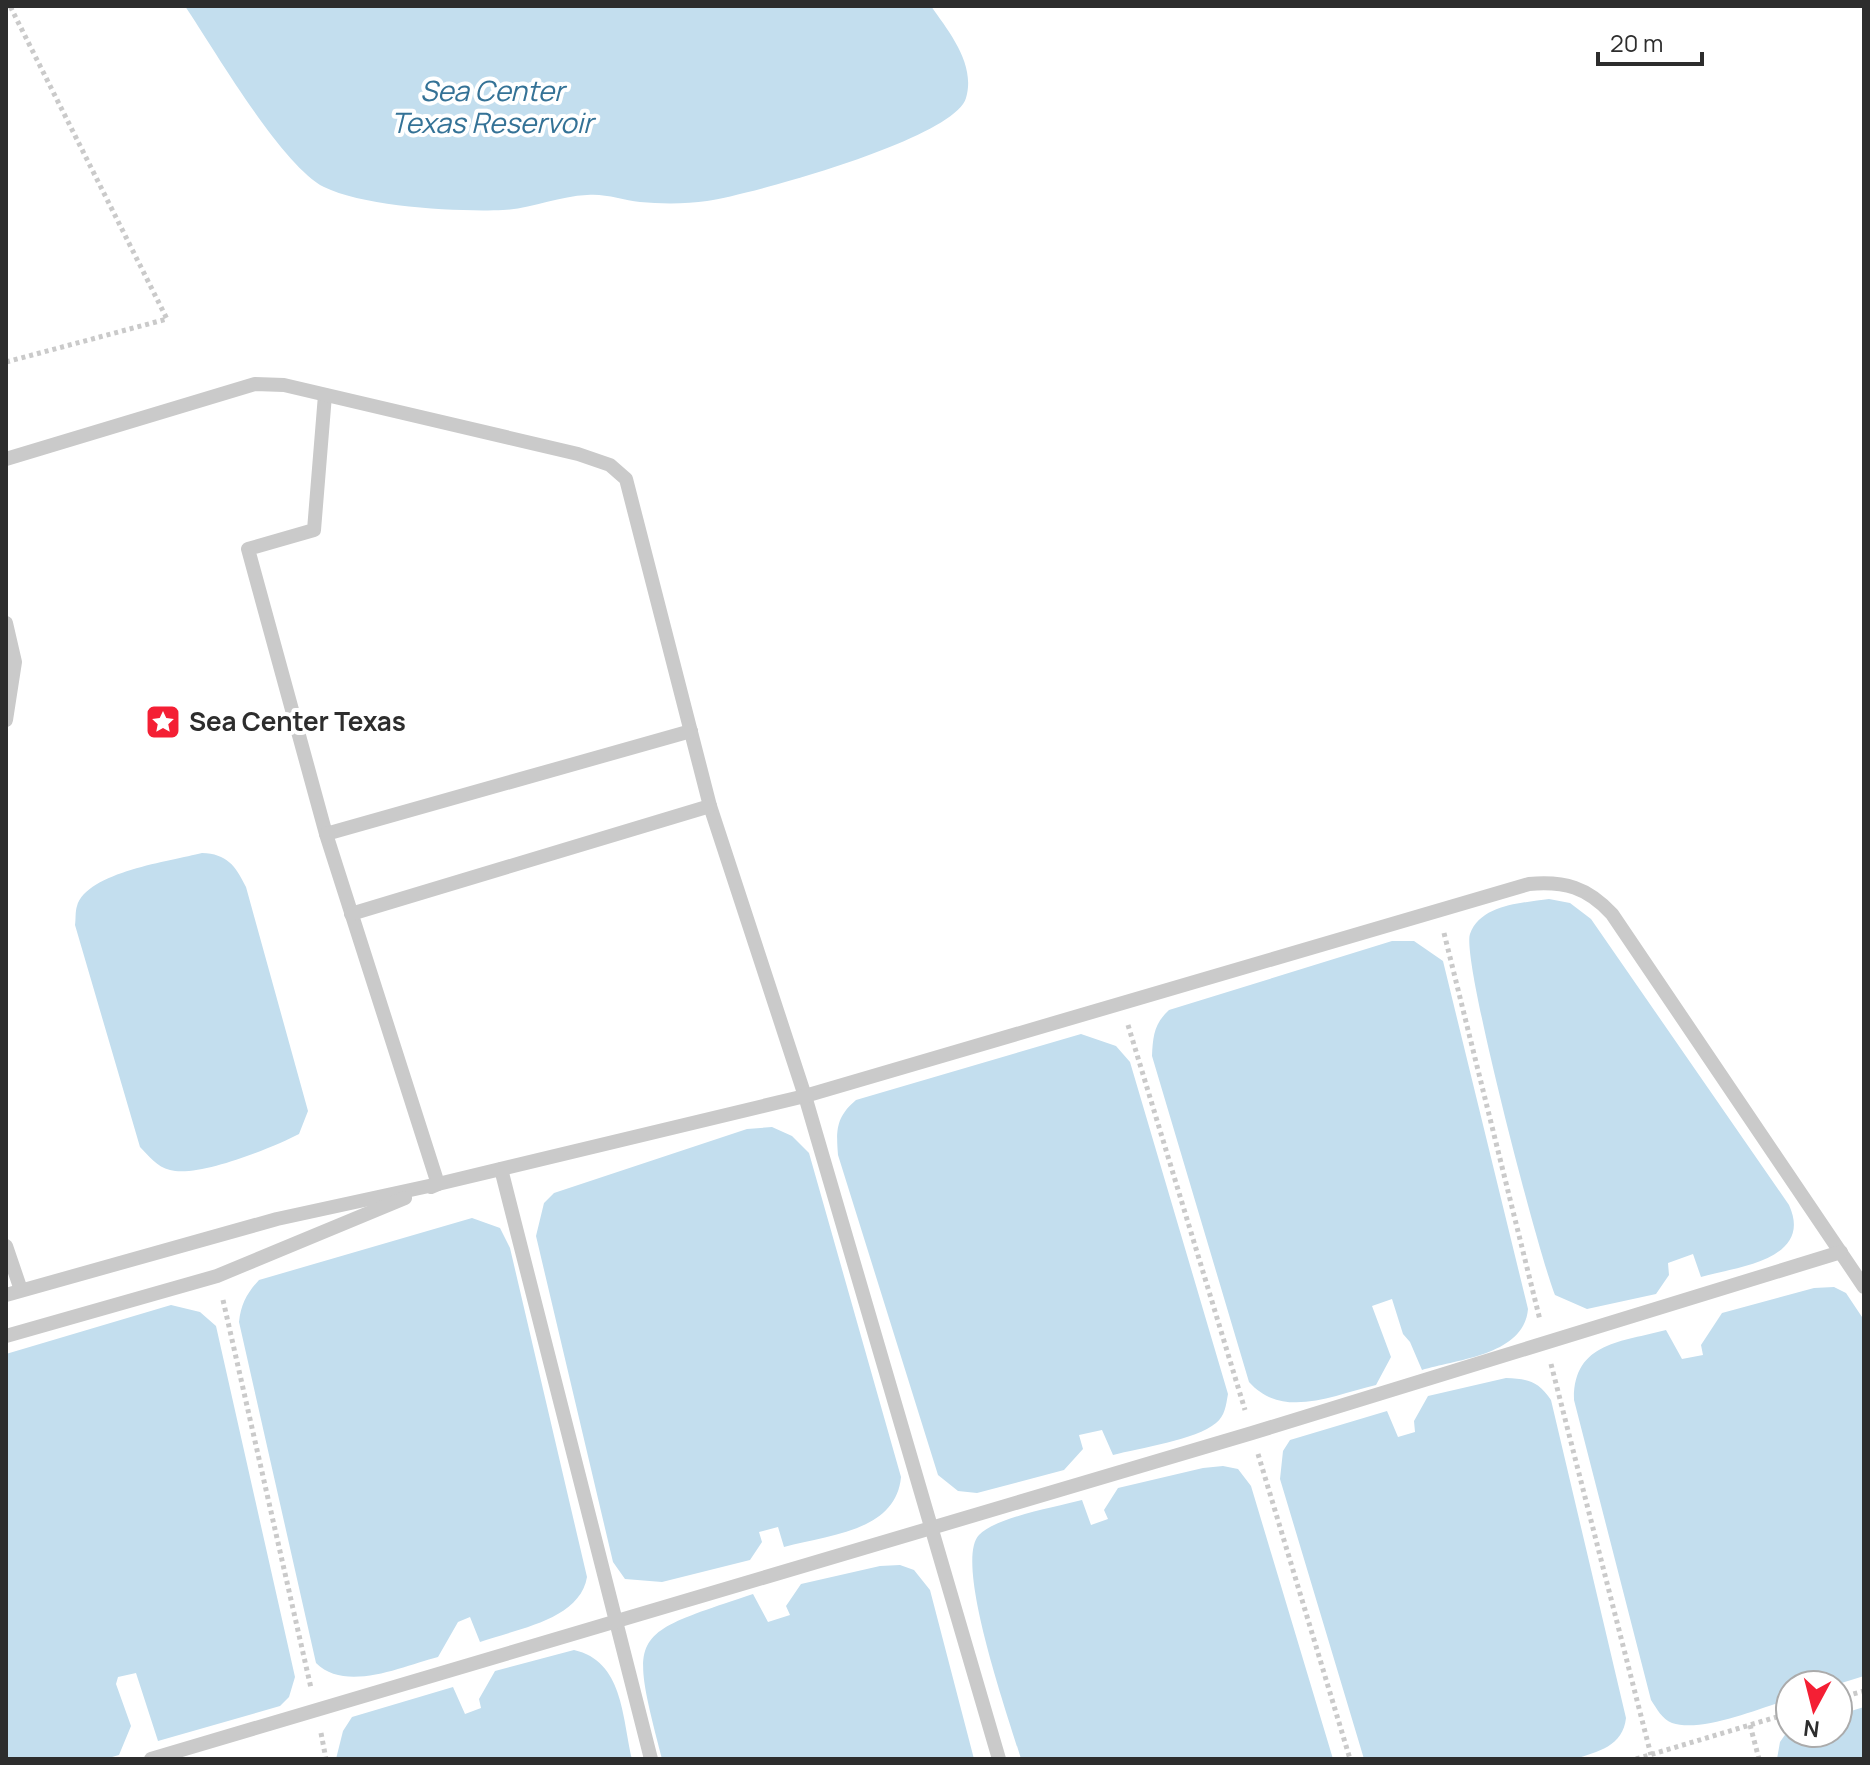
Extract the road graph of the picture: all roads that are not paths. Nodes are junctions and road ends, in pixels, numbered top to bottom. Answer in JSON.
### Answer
{"nodes":[{"id":1,"x":325,"y":395,"type":"junction"},
{"id":2,"x":6,"y":459,"type":"edge"},
{"id":3,"x":6,"y":623,"type":"edge"},
{"id":4,"x":6,"y":720,"type":"edge"},
{"id":5,"x":691,"y":731,"type":"junction"},
{"id":6,"x":710,"y":806,"type":"junction"},
{"id":7,"x":326,"y":834,"type":"junction"},
{"id":8,"x":351,"y":914,"type":"junction"},
{"id":9,"x":805,"y":1096,"type":"junction"},
{"id":10,"x":501,"y":1169,"type":"junction"},
{"id":11,"x":438,"y":1184,"type":"junction"},
{"id":12,"x":6,"y":1246,"type":"edge"},
{"id":13,"x":1841,"y":1252,"type":"junction"},
{"id":14,"x":1864,"y":1287,"type":"edge"},
{"id":15,"x":21,"y":1290,"type":"junction"},
{"id":16,"x":6,"y":1295,"type":"edge"},
{"id":17,"x":6,"y":1336,"type":"edge"},
{"id":18,"x":931,"y":1527,"type":"junction"},
{"id":19,"x":616,"y":1619,"type":"junction"},
{"id":20,"x":151,"y":1759,"type":"edge"},
{"id":21,"x":651,"y":1759,"type":"edge"},
{"id":22,"x":999,"y":1759,"type":"edge"}],
"edges":[{"from":1,"to":2,"type":"lane"},
{"from":1,"to":5,"type":"lane"},
{"from":1,"to":7,"type":"lane"},
{"from":3,"to":4,"type":"lane"},
{"from":5,"to":6,"type":"lane"},
{"from":5,"to":7,"type":"lane"},
{"from":6,"to":8,"type":"lane"},
{"from":6,"to":9,"type":"lane"},
{"from":7,"to":8,"type":"lane"},
{"from":8,"to":11,"type":"lane"},
{"from":9,"to":10,"type":"lane"},
{"from":9,"to":13,"type":"lane"},
{"from":9,"to":18,"type":"lane"},
{"from":10,"to":11,"type":"lane"},
{"from":10,"to":19,"type":"lane"},
{"from":11,"to":15,"type":"lane"},
{"from":11,"to":17,"type":"lane"},
{"from":12,"to":15,"type":"lane"},
{"from":13,"to":14,"type":"lane"},
{"from":13,"to":18,"type":"lane"},
{"from":15,"to":16,"type":"lane"},
{"from":18,"to":19,"type":"lane"},
{"from":18,"to":22,"type":"lane"},
{"from":19,"to":20,"type":"lane"},
{"from":19,"to":21,"type":"lane"}]}
